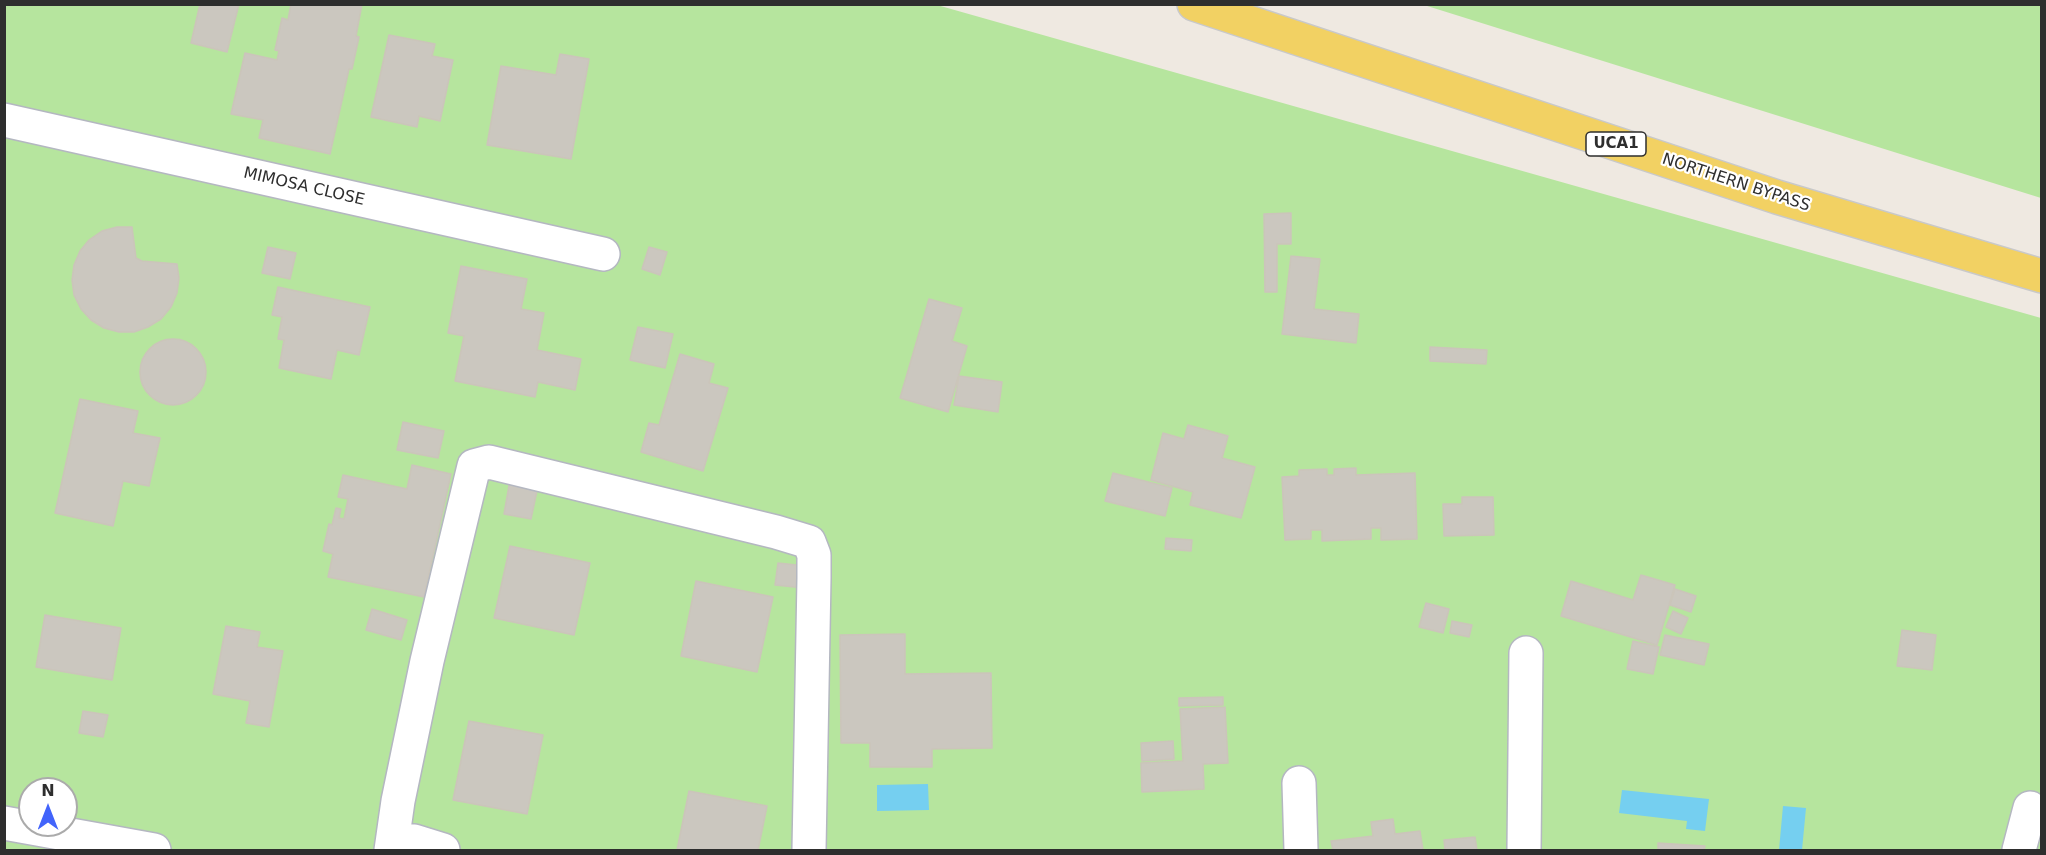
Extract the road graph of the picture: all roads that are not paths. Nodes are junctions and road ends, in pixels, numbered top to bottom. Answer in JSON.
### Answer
{"nodes":[{"id":1,"x":1194,"y":4,"type":"edge"},
{"id":2,"x":4,"y":120,"type":"edge"},
{"id":3,"x":603,"y":254,"type":"dead end"},
{"id":4,"x":2042,"y":276,"type":"edge"},
{"id":5,"x":1526,"y":653,"type":"dead end"},
{"id":6,"x":1299,"y":783,"type":"dead end"},
{"id":7,"x":2031,"y":808,"type":"dead end"},
{"id":8,"x":4,"y":823,"type":"edge"},
{"id":9,"x":392,"y":845,"type":"edge"},
{"id":10,"x":154,"y":850,"type":"edge"},
{"id":11,"x":443,"y":850,"type":"edge"},
{"id":12,"x":809,"y":850,"type":"edge"},
{"id":13,"x":1301,"y":850,"type":"edge"},
{"id":14,"x":1524,"y":850,"type":"edge"},
{"id":15,"x":2019,"y":850,"type":"edge"}],
"edges":[{"from":1,"to":4,"type":"main road","name":"NORTHERN BYPASS","number":"UCA1"},
{"from":2,"to":3,"type":"street","name":"MIMOSA CLOSE"},
{"from":5,"to":14,"type":"street"},
{"from":6,"to":13,"type":"street"},
{"from":7,"to":15,"type":"street"},
{"from":8,"to":10,"type":"street"},
{"from":9,"to":11,"type":"street"},
{"from":9,"to":12,"type":"street"}]}
